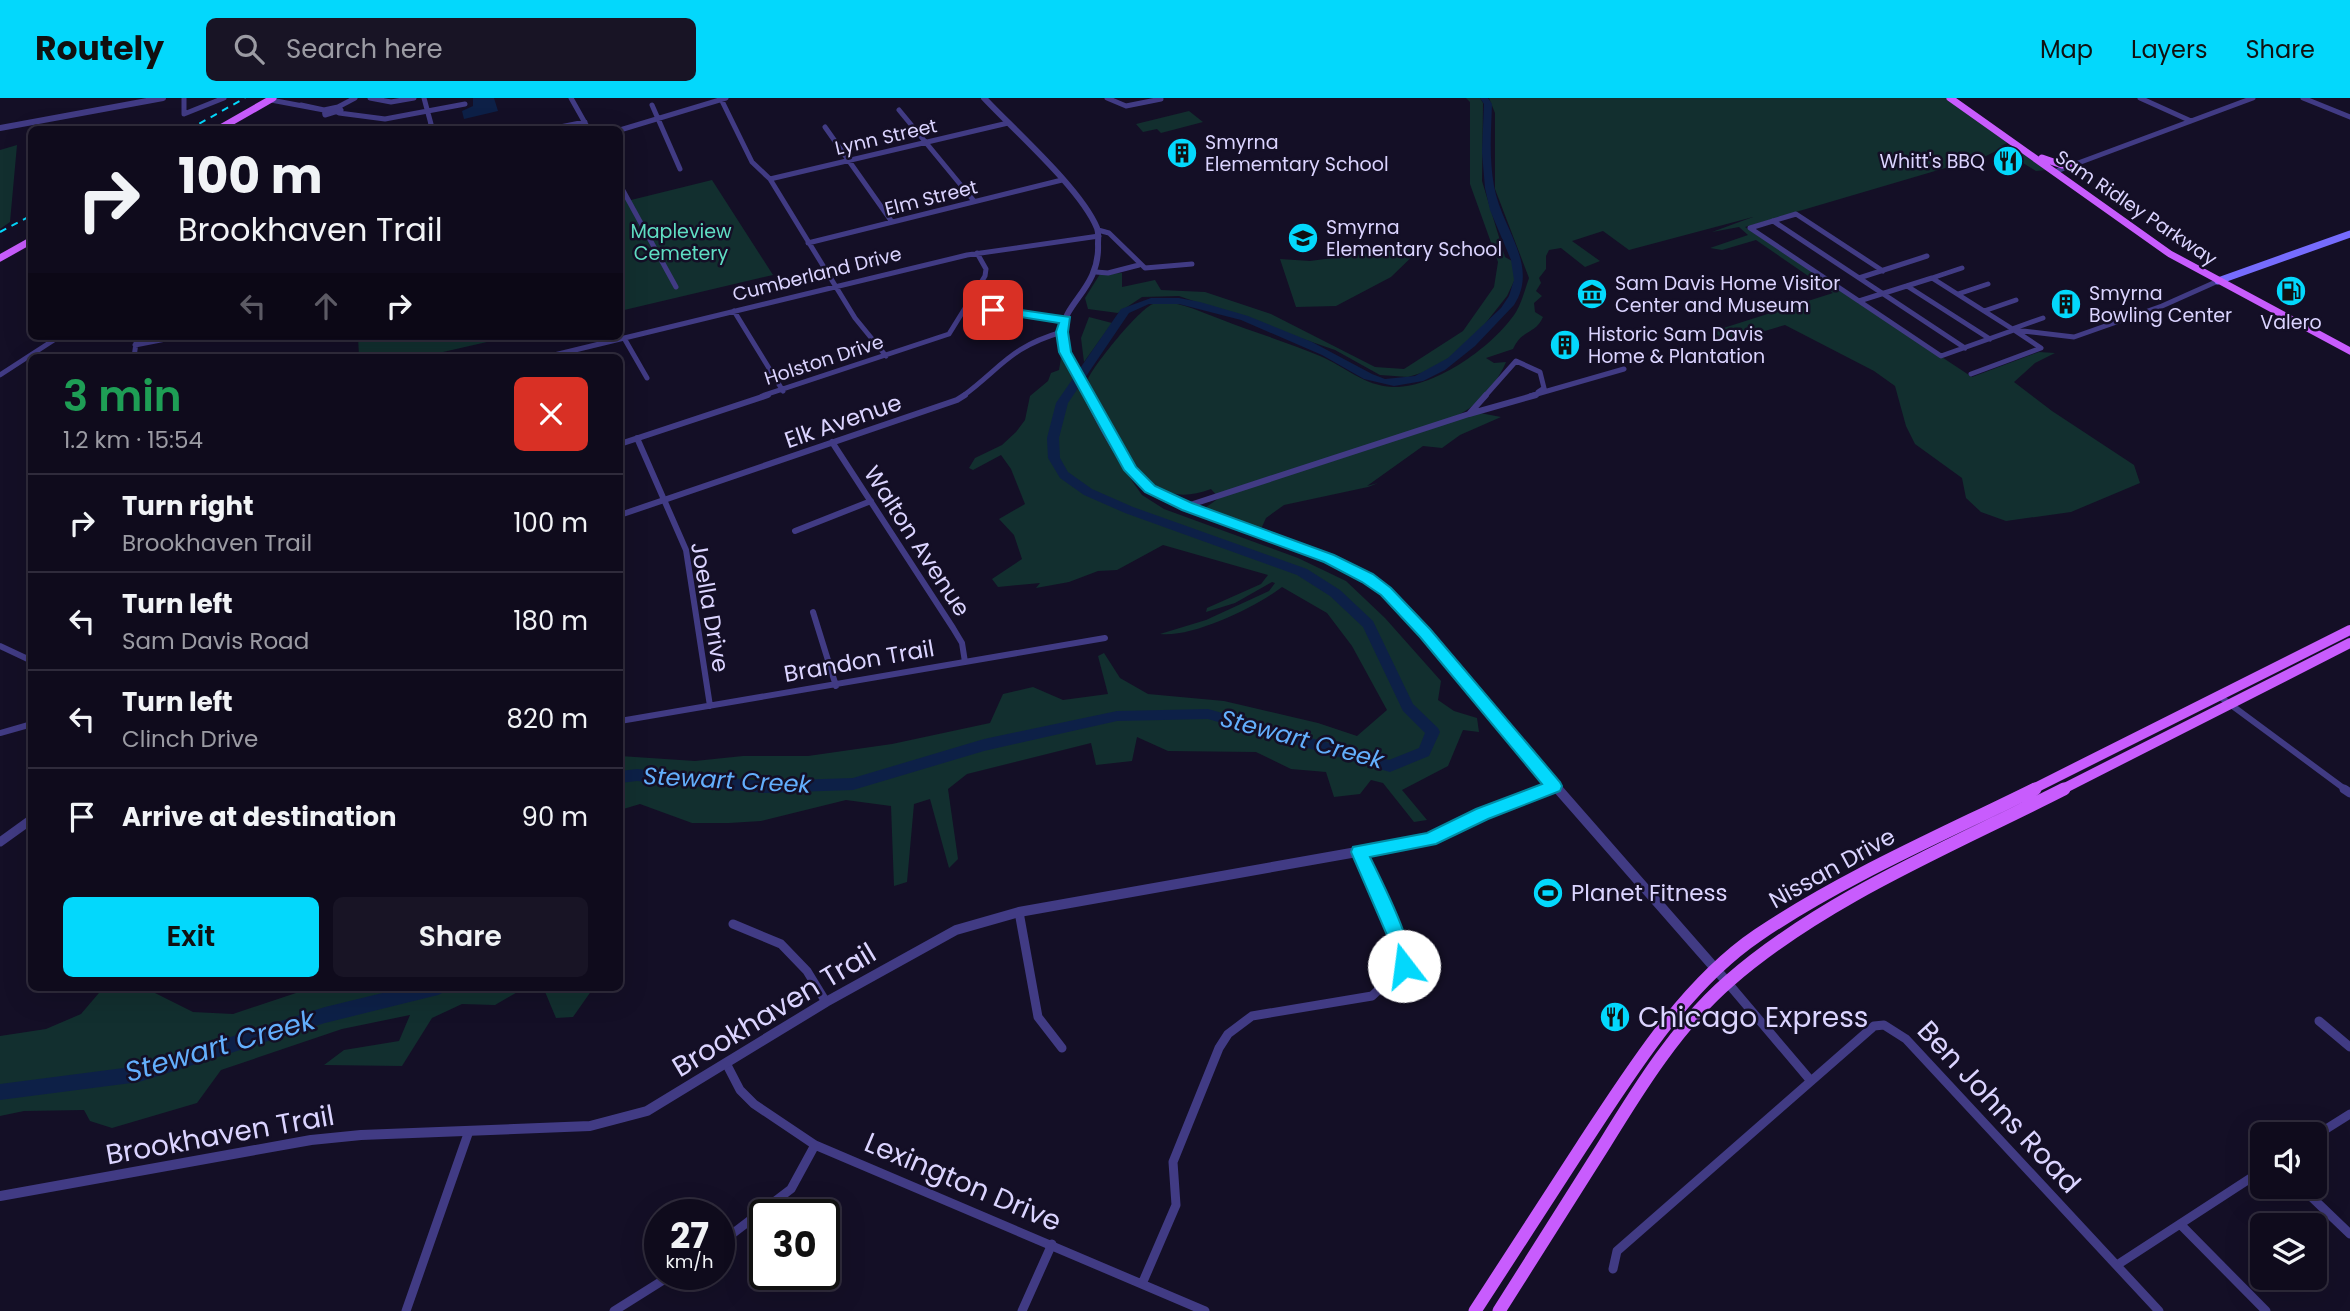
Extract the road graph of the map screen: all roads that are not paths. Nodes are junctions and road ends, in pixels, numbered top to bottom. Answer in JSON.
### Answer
{"nodes":[{"id":1,"x":163,"y":98,"type":"edge"},
{"id":2,"x":184,"y":98,"type":"edge"},
{"id":3,"x":224,"y":98,"type":"edge"},
{"id":4,"x":355,"y":98,"type":"edge"},
{"id":5,"x":370,"y":98,"type":"edge"},
{"id":6,"x":414,"y":98,"type":"edge"},
{"id":7,"x":424,"y":98,"type":"edge"},
{"id":8,"x":571,"y":98,"type":"edge"},
{"id":9,"x":984,"y":98,"type":"edge"},
{"id":10,"x":1107,"y":98,"type":"edge"},
{"id":11,"x":1950,"y":98,"type":"edge"},
{"id":12,"x":1958,"y":98,"type":"edge"},
{"id":13,"x":2140,"y":98,"type":"edge"},
{"id":14,"x":2253,"y":98,"type":"edge"},
{"id":15,"x":2303,"y":98,"type":"edge"},
{"id":16,"x":276,"y":99,"type":"edge"},
{"id":17,"x":723,"y":99,"type":"edge"},
{"id":18,"x":1161,"y":99,"type":"edge"},
{"id":19,"x":465,"y":104,"type":"dead end"},
{"id":20,"x":652,"y":105,"type":"dead end"},
{"id":21,"x":338,"y":110,"type":"junction"},
{"id":22,"x":900,"y":110,"type":"dead end"},
{"id":23,"x":427,"y":112,"type":"junction"},
{"id":24,"x":657,"y":117,"type":"junction"},
{"id":25,"x":2350,"y":117,"type":"edge"},
{"id":26,"x":2191,"y":121,"type":"junction"},
{"id":27,"x":585,"y":122,"type":"junction"},
{"id":28,"x":1008,"y":123,"type":"junction"},
{"id":29,"x":225,"y":126,"type":"edge"},
{"id":30,"x":232,"y":126,"type":"edge"},
{"id":31,"x":429,"y":126,"type":"edge"},
{"id":32,"x":565,"y":126,"type":"edge"},
{"id":33,"x":587,"y":126,"type":"edge"},
{"id":34,"x":825,"y":127,"type":"dead end"},
{"id":35,"x":0,"y":128,"type":"edge"},
{"id":36,"x":623,"y":129,"type":"edge"},
{"id":37,"x":925,"y":142,"type":"junction"},
{"id":38,"x":2041,"y":158,"type":"junction"},
{"id":39,"x":848,"y":160,"type":"junction"},
{"id":40,"x":2076,"y":166,"type":"junction"},
{"id":41,"x":680,"y":169,"type":"dead end"},
{"id":42,"x":2057,"y":172,"type":"junction"},
{"id":43,"x":770,"y":179,"type":"junction"},
{"id":44,"x":1062,"y":180,"type":"junction"},
{"id":45,"x":623,"y":190,"type":"edge"},
{"id":46,"x":974,"y":201,"type":"junction"},
{"id":47,"x":1773,"y":221,"type":"junction"},
{"id":48,"x":892,"y":222,"type":"junction"},
{"id":49,"x":1098,"y":233,"type":"junction"},
{"id":50,"x":2350,"y":234,"type":"edge"},
{"id":51,"x":28,"y":235,"type":"edge"},
{"id":52,"x":28,"y":242,"type":"edge"},
{"id":53,"x":808,"y":243,"type":"junction"},
{"id":54,"x":0,"y":251,"type":"edge"},
{"id":55,"x":977,"y":253,"type":"junction"},
{"id":56,"x":1927,"y":256,"type":"dead end"},
{"id":57,"x":0,"y":258,"type":"edge"},
{"id":58,"x":1192,"y":264,"type":"dead end"},
{"id":59,"x":1139,"y":265,"type":"junction"},
{"id":60,"x":1962,"y":268,"type":"dead end"},
{"id":61,"x":1883,"y":271,"type":"junction"},
{"id":62,"x":1096,"y":272,"type":"junction"},
{"id":63,"x":1859,"y":278,"type":"junction"},
{"id":64,"x":1932,"y":278,"type":"junction"},
{"id":65,"x":2221,"y":280,"type":"junction"},
{"id":66,"x":1988,"y":285,"type":"dead end"},
{"id":67,"x":834,"y":286,"type":"junction"},
{"id":68,"x":1907,"y":286,"type":"junction"},
{"id":69,"x":676,"y":287,"type":"dead end"},
{"id":70,"x":1883,"y":293,"type":"junction"},
{"id":71,"x":1958,"y":294,"type":"junction"},
{"id":72,"x":2017,"y":300,"type":"dead end"},
{"id":73,"x":1859,"y":301,"type":"junction"},
{"id":74,"x":968,"y":307,"type":"junction"},
{"id":75,"x":734,"y":311,"type":"junction"},
{"id":76,"x":1984,"y":311,"type":"junction"},
{"id":77,"x":2043,"y":318,"type":"dead end"},
{"id":78,"x":1065,"y":320,"type":"junction"},
{"id":79,"x":2013,"y":329,"type":"junction"},
{"id":80,"x":1062,"y":332,"type":"junction"},
{"id":81,"x":624,"y":338,"type":"joint"},
{"id":82,"x":1990,"y":339,"type":"junction"},
{"id":83,"x":54,"y":340,"type":"edge"},
{"id":84,"x":136,"y":340,"type":"edge"},
{"id":85,"x":161,"y":340,"type":"edge"},
{"id":86,"x":616,"y":340,"type":"edge"},
{"id":87,"x":135,"y":345,"type":"junction"},
{"id":88,"x":2350,"y":345,"type":"edge"},
{"id":89,"x":1965,"y":348,"type":"junction"},
{"id":90,"x":2350,"y":351,"type":"edge"},
{"id":91,"x":32,"y":354,"type":"edge"},
{"id":92,"x":134,"y":354,"type":"edge"},
{"id":93,"x":558,"y":354,"type":"edge"},
{"id":94,"x":886,"y":356,"type":"junction"},
{"id":95,"x":28,"y":357,"type":"edge"},
{"id":96,"x":1624,"y":369,"type":"dead end"},
{"id":97,"x":1970,"y":374,"type":"dead end"},
{"id":98,"x":0,"y":375,"type":"edge"},
{"id":99,"x":646,"y":378,"type":"dead end"},
{"id":100,"x":783,"y":391,"type":"junction"},
{"id":101,"x":1538,"y":392,"type":"junction"},
{"id":102,"x":1469,"y":414,"type":"junction"},
{"id":103,"x":637,"y":438,"type":"junction"},
{"id":104,"x":832,"y":442,"type":"junction"},
{"id":105,"x":623,"y":443,"type":"edge"},
{"id":106,"x":664,"y":500,"type":"junction"},
{"id":107,"x":871,"y":501,"type":"junction"},
{"id":108,"x":1187,"y":506,"type":"junction"},
{"id":109,"x":623,"y":514,"type":"edge"},
{"id":110,"x":796,"y":531,"type":"dead end"},
{"id":111,"x":813,"y":612,"type":"dead end"},
{"id":112,"x":2350,"y":630,"type":"edge"},
{"id":113,"x":1105,"y":638,"type":"dead end"},
{"id":114,"x":2350,"y":643,"type":"edge"},
{"id":115,"x":0,"y":646,"type":"edge"},
{"id":116,"x":28,"y":660,"type":"edge"},
{"id":117,"x":965,"y":662,"type":"junction"},
{"id":118,"x":836,"y":686,"type":"junction"},
{"id":119,"x":2219,"y":696,"type":"junction"},
{"id":120,"x":2231,"y":704,"type":"junction"},
{"id":121,"x":710,"y":706,"type":"junction"},
{"id":122,"x":623,"y":720,"type":"edge"},
{"id":123,"x":28,"y":725,"type":"edge"},
{"id":124,"x":0,"y":733,"type":"edge"},
{"id":125,"x":1554,"y":786,"type":"junction"},
{"id":126,"x":2350,"y":793,"type":"edge"},
{"id":127,"x":28,"y":823,"type":"edge"},
{"id":128,"x":0,"y":842,"type":"edge"},
{"id":129,"x":1359,"y":852,"type":"junction"},
{"id":130,"x":1019,"y":912,"type":"junction"},
{"id":131,"x":733,"y":924,"type":"dead end"},
{"id":132,"x":1716,"y":970,"type":"junction"},
{"id":133,"x":1727,"y":982,"type":"junction"},
{"id":134,"x":825,"y":1002,"type":"junction"},
{"id":135,"x":2319,"y":1021,"type":"dead end"},
{"id":136,"x":2350,"y":1047,"type":"edge"},
{"id":137,"x":1062,"y":1048,"type":"dead end"},
{"id":138,"x":726,"y":1065,"type":"junction"},
{"id":139,"x":1811,"y":1081,"type":"junction"},
{"id":140,"x":2350,"y":1114,"type":"edge"},
{"id":141,"x":2327,"y":1128,"type":"edge"},
{"id":142,"x":469,"y":1131,"type":"junction"},
{"id":143,"x":815,"y":1145,"type":"junction"},
{"id":144,"x":2250,"y":1178,"type":"edge"},
{"id":145,"x":0,"y":1196,"type":"edge"},
{"id":146,"x":2314,"y":1199,"type":"edge"},
{"id":147,"x":2180,"y":1224,"type":"junction"},
{"id":148,"x":735,"y":1232,"type":"edge"},
{"id":149,"x":2350,"y":1234,"type":"edge"},
{"id":150,"x":1052,"y":1244,"type":"junction"},
{"id":151,"x":2117,"y":1265,"type":"junction"},
{"id":152,"x":1613,"y":1269,"type":"dead end"},
{"id":153,"x":1142,"y":1284,"type":"junction"},
{"id":154,"x":647,"y":1290,"type":"edge"},
{"id":155,"x":406,"y":1311,"type":"edge"},
{"id":156,"x":614,"y":1311,"type":"edge"},
{"id":157,"x":1022,"y":1311,"type":"edge"},
{"id":158,"x":1205,"y":1311,"type":"edge"},
{"id":159,"x":1475,"y":1311,"type":"edge"},
{"id":160,"x":1499,"y":1311,"type":"edge"},
{"id":161,"x":2159,"y":1311,"type":"edge"},
{"id":162,"x":2266,"y":1311,"type":"edge"}],
"edges":[{"from":1,"to":35,"type":"street"},
{"from":2,"to":3,"type":"street"},
{"from":4,"to":21,"type":"street"},
{"from":5,"to":6,"type":"street"},
{"from":7,"to":23,"type":"street"},
{"from":8,"to":27,"type":"street"},
{"from":9,"to":28,"type":"street"},
{"from":10,"to":18,"type":"street"},
{"from":11,"to":42,"type":"main road","name":"Sam Ridley Parkway"},
{"from":12,"to":38,"type":"main road","name":"Sam Ridley Parkway"},
{"from":13,"to":26,"type":"street"},
{"from":14,"to":26,"type":"street"},
{"from":15,"to":25,"type":"street"},
{"from":16,"to":21,"type":"street"},
{"from":16,"to":29,"type":"main road"},
{"from":16,"to":30,"type":"main road"},
{"from":17,"to":24,"type":"street"},
{"from":17,"to":43,"type":"street"},
{"from":19,"to":23,"type":"street"},
{"from":20,"to":24,"type":"street"},
{"from":21,"to":23,"type":"street"},
{"from":22,"to":37,"type":"street"},
{"from":23,"to":31,"type":"street"},
{"from":24,"to":36,"type":"street"},
{"from":24,"to":41,"type":"street"},
{"from":26,"to":40,"type":"street"},
{"from":27,"to":32,"type":"street"},
{"from":27,"to":33,"type":"street"},
{"from":28,"to":37,"type":"street","name":"Lynn Street"},
{"from":28,"to":44,"type":"street"},
{"from":34,"to":39,"type":"street"},
{"from":37,"to":39,"type":"street","name":"Lynn Street"},
{"from":37,"to":46,"type":"street"},
{"from":38,"to":40,"type":"main road"},
{"from":38,"to":42,"type":"main road","name":"Sam Ridley Parkway"},
{"from":39,"to":43,"type":"street","name":"Lynn Street"},
{"from":39,"to":48,"type":"street"},
{"from":40,"to":42,"type":"street"},
{"from":42,"to":65,"type":"main road","name":"Sam Ridley Parkway"},
{"from":43,"to":53,"type":"street"},
{"from":44,"to":46,"type":"street","name":"Elm Street"},
{"from":44,"to":49,"type":"street"},
{"from":45,"to":69,"type":"street"},
{"from":46,"to":48,"type":"street","name":"Elm Street"},
{"from":47,"to":61,"type":"street"},
{"from":47,"to":63,"type":"street"},
{"from":47,"to":73,"type":"street"},
{"from":48,"to":53,"type":"street","name":"Elm Street"},
{"from":49,"to":55,"type":"street","name":"Cumberland Drive"},
{"from":49,"to":59,"type":"street"},
{"from":49,"to":62,"type":"street"},
{"from":50,"to":65,"type":"main road"},
{"from":51,"to":54,"type":"main road"},
{"from":52,"to":57,"type":"main road"},
{"from":53,"to":67,"type":"street"},
{"from":55,"to":67,"type":"street","name":"Cumberland Drive"},
{"from":55,"to":74,"type":"street","name":"Holston Drive"},
{"from":56,"to":61,"type":"street"},
{"from":58,"to":59,"type":"street"},
{"from":59,"to":62,"type":"street"},
{"from":60,"to":64,"type":"street"},
{"from":61,"to":63,"type":"street"},
{"from":62,"to":78,"type":"street"},
{"from":63,"to":70,"type":"street"},
{"from":64,"to":68,"type":"street"},
{"from":64,"to":71,"type":"street"},
{"from":65,"to":79,"type":"street"},
{"from":65,"to":88,"type":"main road","name":"Sam Ridley Parkway"},
{"from":65,"to":90,"type":"main road","name":"Sam Ridley Parkway"},
{"from":66,"to":71,"type":"street"},
{"from":67,"to":75,"type":"street","name":"Cumberland Drive"},
{"from":67,"to":94,"type":"street"},
{"from":68,"to":70,"type":"street"},
{"from":68,"to":82,"type":"street"},
{"from":70,"to":73,"type":"street"},
{"from":70,"to":89,"type":"street"},
{"from":71,"to":76,"type":"street"},
{"from":72,"to":76,"type":"street"},
{"from":73,"to":89,"type":"street"},
{"from":74,"to":78,"type":"street"},
{"from":74,"to":94,"type":"street","name":"Holston Drive"},
{"from":75,"to":81,"type":"street","name":"Cumberland Drive"},
{"from":75,"to":100,"type":"street"},
{"from":76,"to":79,"type":"street"},
{"from":77,"to":79,"type":"street"},
{"from":78,"to":80,"type":"street"},
{"from":79,"to":82,"type":"street"},
{"from":79,"to":97,"type":"street"},
{"from":80,"to":104,"type":"street","name":"Elk Avenue"},
{"from":80,"to":108,"type":"street"},
{"from":81,"to":99,"type":"street"},
{"from":82,"to":89,"type":"street"},
{"from":83,"to":91,"type":"street"},
{"from":84,"to":87,"type":"street"},
{"from":85,"to":87,"type":"street"},
{"from":86,"to":93,"type":"street","name":"Cumberland Drive"},
{"from":87,"to":92,"type":"street"},
{"from":94,"to":100,"type":"street","name":"Holston Drive"},
{"from":95,"to":98,"type":"street"},
{"from":96,"to":101,"type":"street"},
{"from":100,"to":103,"type":"street","name":"Holston Drive"},
{"from":101,"to":102,"type":"street"},
{"from":101,"to":102,"type":"street"},
{"from":102,"to":108,"type":"street"},
{"from":103,"to":105,"type":"street","name":"Holston Drive"},
{"from":103,"to":106,"type":"street","name":"Joella Drive"},
{"from":104,"to":106,"type":"street","name":"Elk Avenue"},
{"from":104,"to":107,"type":"street","name":"Walton Avenue"},
{"from":106,"to":109,"type":"street","name":"Elk Avenue"},
{"from":106,"to":121,"type":"street","name":"Joella Drive"},
{"from":107,"to":110,"type":"street"},
{"from":107,"to":117,"type":"street","name":"Walton Avenue"},
{"from":108,"to":125,"type":"street"},
{"from":111,"to":118,"type":"street"},
{"from":112,"to":119,"type":"main road","name":"Nissan Drive"},
{"from":113,"to":117,"type":"street","name":"Brandon Trail"},
{"from":114,"to":120,"type":"main road","name":"Nissan Drive"},
{"from":115,"to":116,"type":"street"},
{"from":117,"to":118,"type":"street","name":"Brandon Trail"},
{"from":118,"to":121,"type":"street","name":"Brandon Trail"},
{"from":119,"to":120,"type":"street"},
{"from":119,"to":132,"type":"main road","name":"Nissan Drive"},
{"from":120,"to":126,"type":"street"},
{"from":120,"to":133,"type":"main road","name":"Nissan Drive"},
{"from":121,"to":122,"type":"street","name":"Brandon Trail"},
{"from":123,"to":124,"type":"street"},
{"from":125,"to":129,"type":"street","name":"Brookhaven Trail"},
{"from":125,"to":132,"type":"street"},
{"from":127,"to":128,"type":"street"},
{"from":129,"to":130,"type":"street","name":"Brookhaven Trail"},
{"from":129,"to":153,"type":"street"},
{"from":130,"to":134,"type":"street","name":"Brookhaven Trail"},
{"from":130,"to":137,"type":"street"},
{"from":131,"to":134,"type":"street"},
{"from":132,"to":133,"type":"street"},
{"from":132,"to":159,"type":"main road","name":"Nissan Drive"},
{"from":133,"to":139,"type":"street"},
{"from":133,"to":160,"type":"main road","name":"Nissan Drive"},
{"from":134,"to":138,"type":"street","name":"Brookhaven Trail"},
{"from":135,"to":136,"type":"street"},
{"from":138,"to":142,"type":"street","name":"Brookhaven Trail"},
{"from":138,"to":143,"type":"street","name":"Lexington Drive"},
{"from":139,"to":151,"type":"street","name":"Ben Johns Road"},
{"from":139,"to":152,"type":"street","name":"Ben Johns Road"},
{"from":140,"to":141,"type":"street"},
{"from":142,"to":145,"type":"street","name":"Brookhaven Trail"},
{"from":142,"to":155,"type":"street"},
{"from":143,"to":148,"type":"street"},
{"from":143,"to":150,"type":"street","name":"Lexington Drive"},
{"from":144,"to":147,"type":"street"},
{"from":146,"to":149,"type":"street"},
{"from":147,"to":151,"type":"street"},
{"from":147,"to":162,"type":"street"},
{"from":150,"to":153,"type":"street","name":"Lexington Drive"},
{"from":150,"to":157,"type":"street"},
{"from":151,"to":161,"type":"street","name":"Ben Johns Road"},
{"from":153,"to":158,"type":"street","name":"Lexington Drive"},
{"from":154,"to":156,"type":"street"}]}
